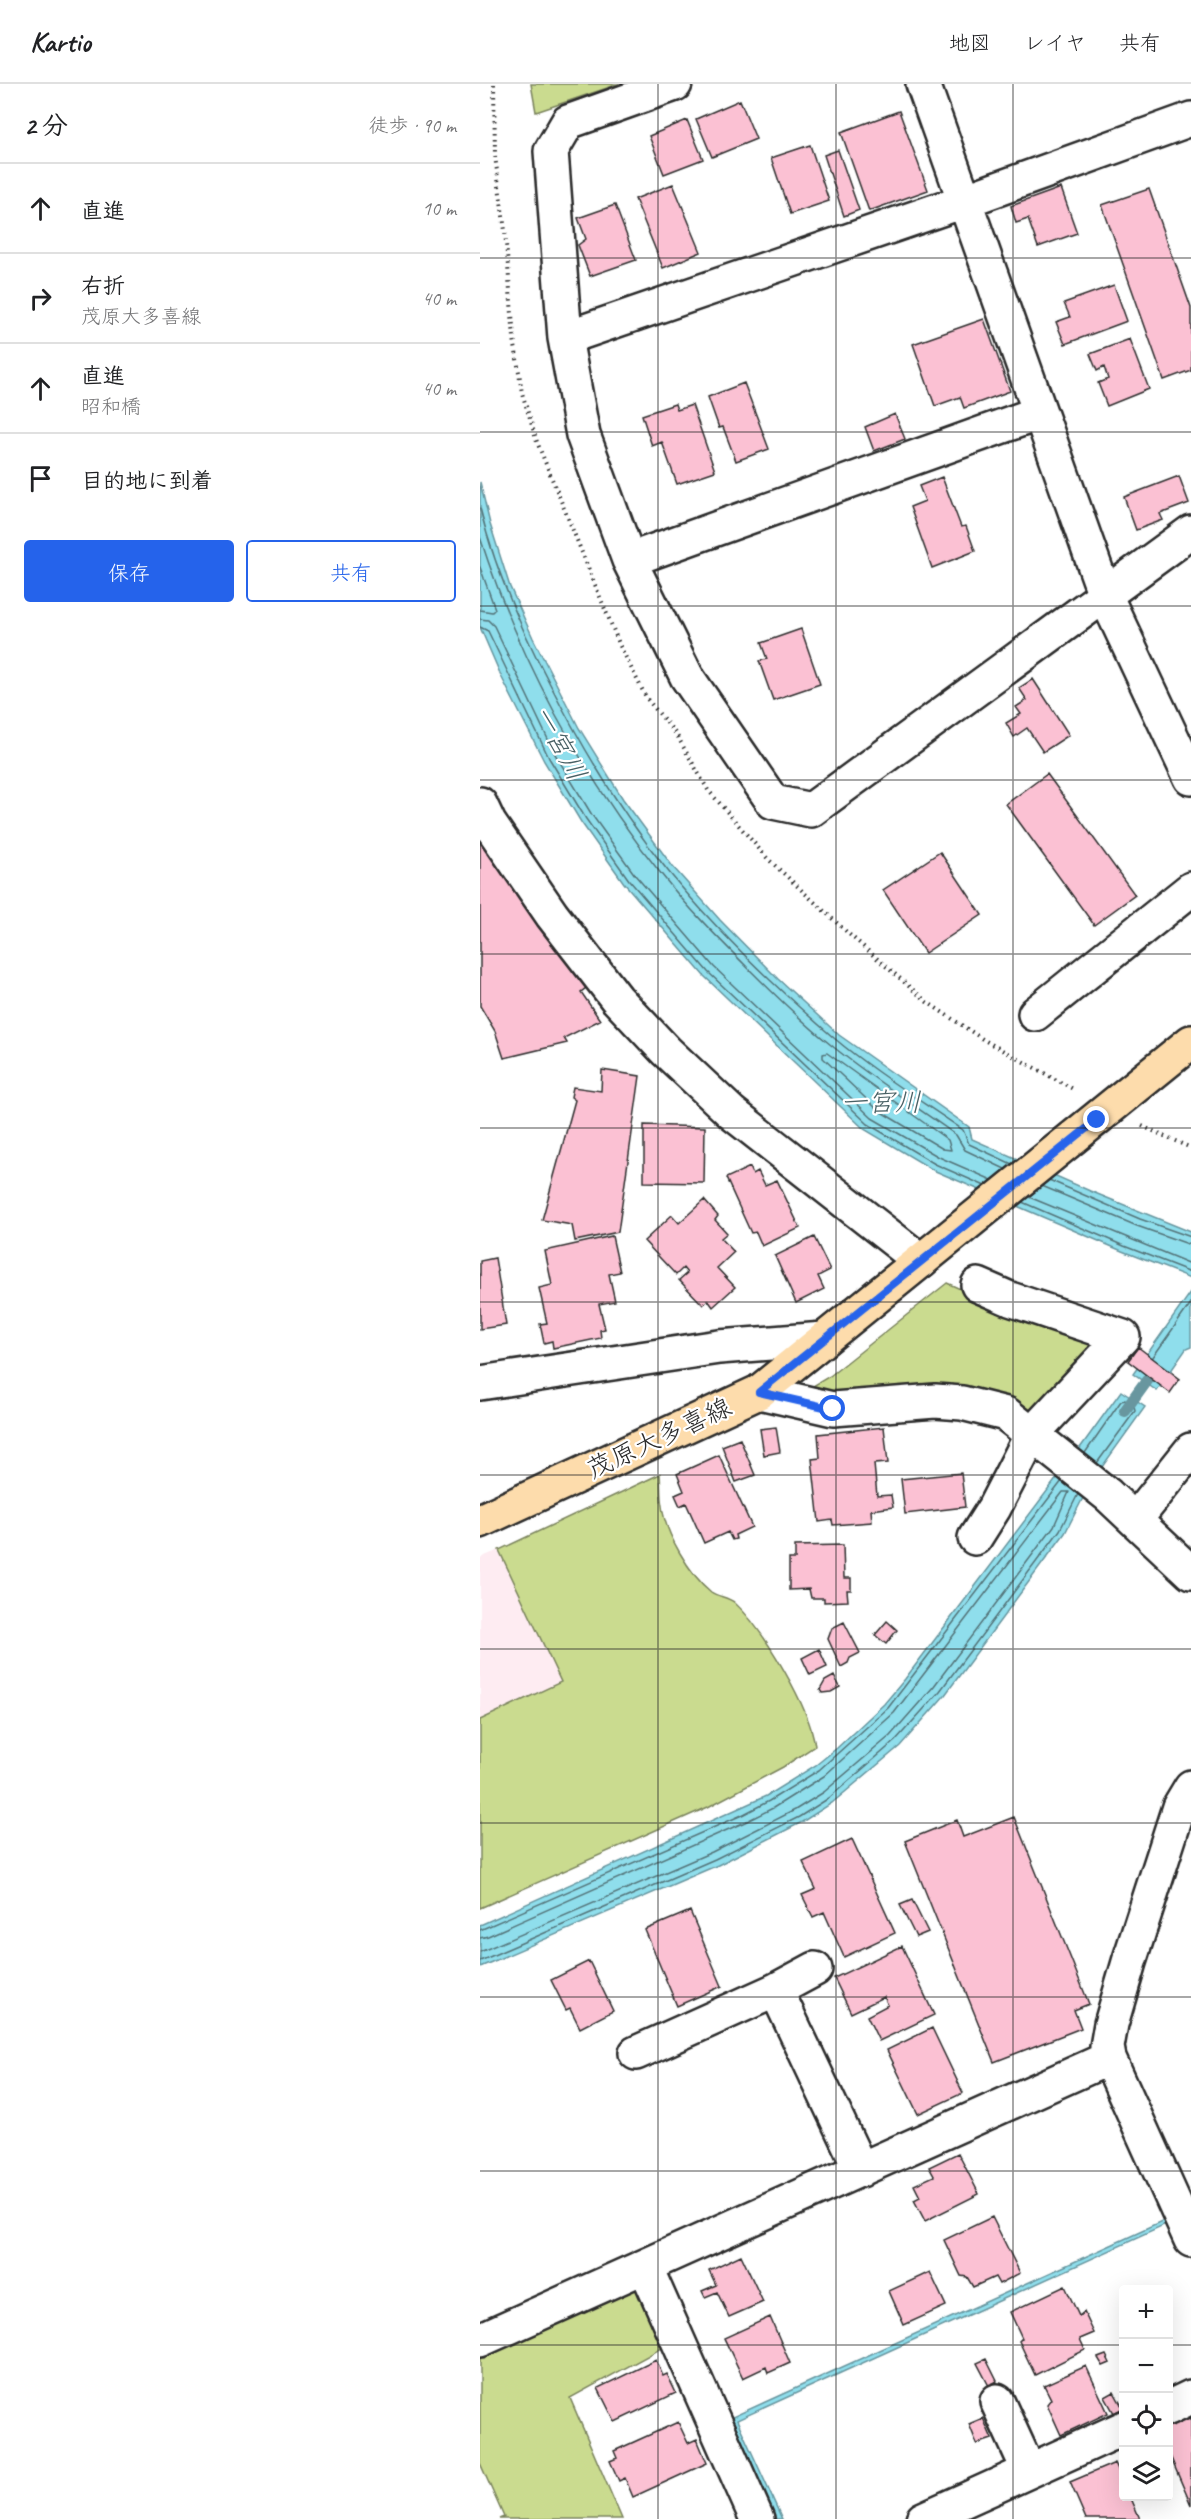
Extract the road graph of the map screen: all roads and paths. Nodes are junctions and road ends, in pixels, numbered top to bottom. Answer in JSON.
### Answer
{"nodes":[{"id":1,"x":675,"y":84,"type":"edge"},
{"id":2,"x":923,"y":84,"type":"edge"},
{"id":3,"x":1191,"y":120,"type":"edge"},
{"id":4,"x":964,"y":201,"type":"junction"},
{"id":5,"x":565,"y":338,"type":"junction"},
{"id":6,"x":1039,"y":413,"type":"junction"},
{"id":7,"x":1191,"y":532,"type":"edge"},
{"id":8,"x":629,"y":560,"type":"junction"},
{"id":9,"x":1105,"y":595,"type":"junction"},
{"id":10,"x":1191,"y":778,"type":"edge"},
{"id":11,"x":480,"y":804,"type":"edge"},
{"id":12,"x":1191,"y":889,"type":"edge"},
{"id":13,"x":1035,"y":1014,"type":"dead end"},
{"id":14,"x":1191,"y":1042,"type":"edge"},
{"id":15,"x":929,"y":1254,"type":"junction"},
{"id":16,"x":978,"y":1285,"type":"dead end"},
{"id":17,"x":824,"y":1339,"type":"junction"},
{"id":18,"x":480,"y":1383,"type":"edge"},
{"id":19,"x":759,"y":1392,"type":"junction"},
{"id":20,"x":1032,"y":1434,"type":"junction"},
{"id":21,"x":1191,"y":1450,"type":"edge"},
{"id":22,"x":1135,"y":1520,"type":"junction"},
{"id":23,"x":480,"y":1521,"type":"edge"},
{"id":24,"x":975,"y":1538,"type":"dead end"},
{"id":25,"x":1191,"y":1573,"type":"edge"},
{"id":26,"x":1191,"y":1787,"type":"edge"},
{"id":27,"x":815,"y":1969,"type":"dead end"},
{"id":28,"x":776,"y":1990,"type":"junction"},
{"id":29,"x":636,"y":2053,"type":"dead end"},
{"id":30,"x":1109,"y":2058,"type":"junction"},
{"id":31,"x":861,"y":2170,"type":"junction"},
{"id":32,"x":1191,"y":2240,"type":"edge"},
{"id":33,"x":645,"y":2266,"type":"junction"},
{"id":34,"x":480,"y":2340,"type":"edge"},
{"id":35,"x":1191,"y":2397,"type":"edge"},
{"id":36,"x":997,"y":2401,"type":"dead end"},
{"id":37,"x":1173,"y":2406,"type":"edge"},
{"id":38,"x":1119,"y":2430,"type":"edge"},
{"id":39,"x":1029,"y":2471,"type":"junction"},
{"id":40,"x":757,"y":2519,"type":"edge"},
{"id":41,"x":923,"y":2519,"type":"edge"}],
"edges":[{"from":1,"to":5,"type":"street"},
{"from":2,"to":4,"type":"street"},
{"from":3,"to":4,"type":"street"},
{"from":4,"to":5,"type":"street"},
{"from":4,"to":6,"type":"street"},
{"from":5,"to":8,"type":"street"},
{"from":6,"to":8,"type":"street"},
{"from":6,"to":9,"type":"street"},
{"from":7,"to":9,"type":"street"},
{"from":8,"to":9,"type":"street"},
{"from":9,"to":10,"type":"street"},
{"from":11,"to":15,"type":"street"},
{"from":12,"to":13,"type":"street"},
{"from":14,"to":15,"type":"main road","name":"茂原大多喜線"},
{"from":15,"to":17,"type":"main road","name":"茂原大多喜線"},
{"from":16,"to":20,"type":"street"},
{"from":17,"to":18,"type":"street"},
{"from":17,"to":19,"type":"main road","name":"茂原大多喜線"},
{"from":19,"to":20,"type":"street"},
{"from":19,"to":23,"type":"main road","name":"茂原大多喜線"},
{"from":20,"to":22,"type":"street"},
{"from":20,"to":24,"type":"street"},
{"from":21,"to":22,"type":"street"},
{"from":22,"to":25,"type":"street"},
{"from":26,"to":30,"type":"street"},
{"from":27,"to":28,"type":"street"},
{"from":28,"to":29,"type":"street"},
{"from":28,"to":31,"type":"street"},
{"from":30,"to":31,"type":"street"},
{"from":30,"to":32,"type":"street"},
{"from":31,"to":33,"type":"street"},
{"from":33,"to":34,"type":"street"},
{"from":33,"to":40,"type":"street"},
{"from":35,"to":37,"type":"street"},
{"from":36,"to":39,"type":"street"},
{"from":38,"to":39,"type":"street"},
{"from":39,"to":41,"type":"street"}]}
